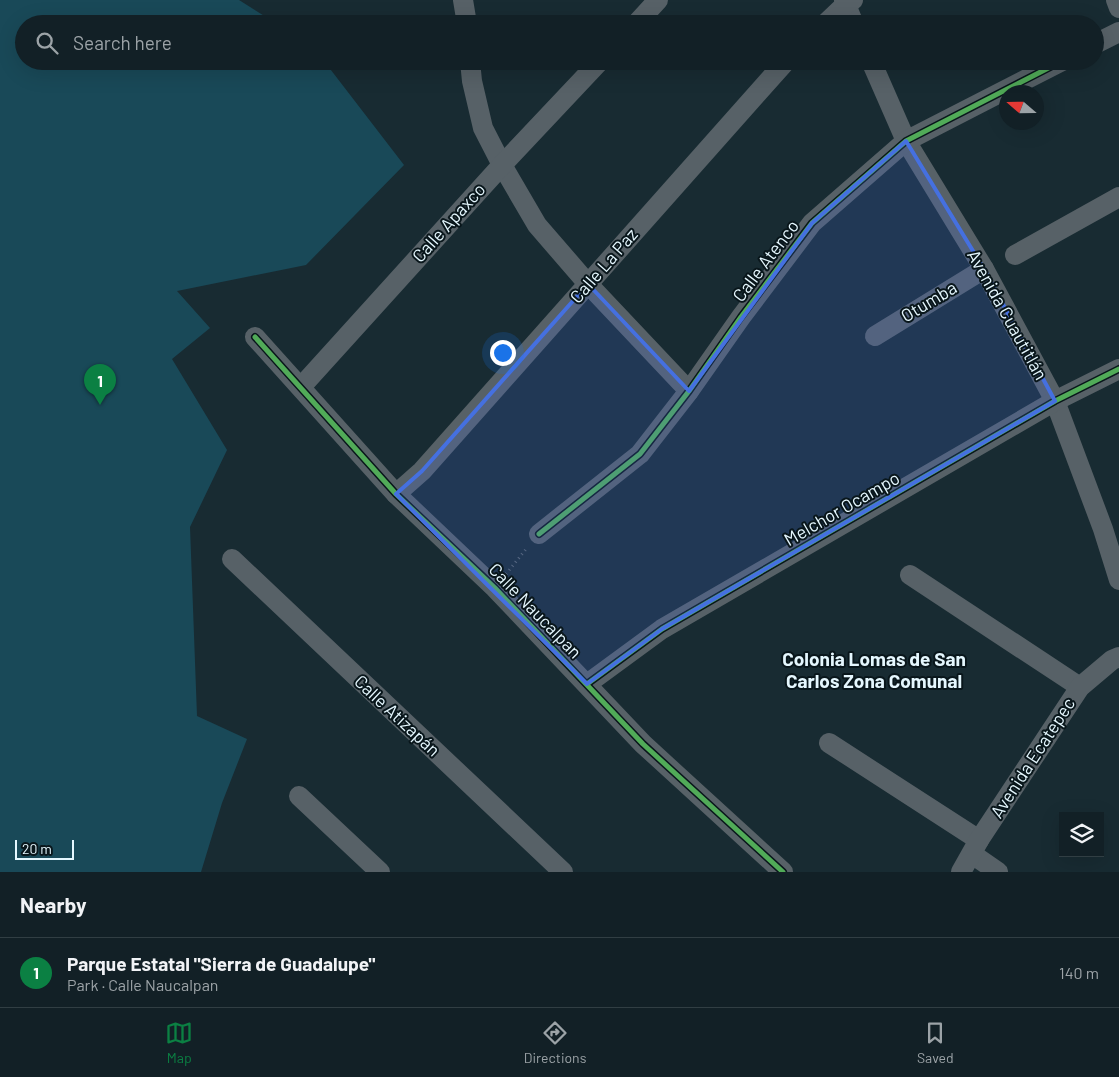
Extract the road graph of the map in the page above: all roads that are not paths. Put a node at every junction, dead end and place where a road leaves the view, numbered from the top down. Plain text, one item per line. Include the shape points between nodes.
1 (463, 0) edge
2 (658, 0) edge
3 (1116, 0) edge
4 (847, 1) edge
5 (1119, 8) edge
6 (466, 15) edge
7 (644, 15) edge
8 (834, 15) edge
9 (851, 15) edge
10 (1119, 32) edge
11 (1104, 40) edge
12 (471, 70) edge
13 (592, 70) edge
14 (778, 70) edge
15 (875, 70) edge
16 (1044, 70) edge
17 (906, 141) junction
18 (502, 165) junction
19 (1119, 197) edge
20 (1015, 255) dead end
21 (984, 269) junction
22 (588, 284) junction
23 (874, 336) dead end
24 (255, 337) dead end
25 (1119, 369) edge
26 (301, 387) junction
27 (689, 391) junction
28 (1055, 401) junction
29 (396, 494) junction
30 (1111, 526) edge
31 (539, 534) road end
32 (232, 559) dead end
33 (910, 575) dead end
34 (1119, 580) edge
35 (1119, 657) edge
36 (587, 684) junction
37 (1080, 687) junction
38 (829, 743) dead end
39 (299, 796) dead end
40 (976, 847) junction
41 (380, 872) edge
42 (562, 872) edge
43 (783, 872) edge
44 (961, 872) edge
45 (998, 872) edge

1 - 6 street
2 - 7 street
3 - 5 street
4 - 8 street
4 - 9 street
10 - 11 street
12 - 18 street via 483,128
13 - 18 street, Calle Apaxco
14 - 22 street, Calle La Paz
15 - 17 street, Avenida Cuautitlán
16 - 17 street, Calle Atenco
17 - 21 street, Avenida Cuautitlán
17 - 27 street, Calle Atenco via 812,223 740,317
18 - 22 street via 537,225
18 - 26 street, Calle Apaxco
19 - 20 street
21 - 23 street, Otumba
21 - 28 street, Avenida Cuautitlán
22 - 27 street
22 - 29 street, Calle La Paz via 422,471
24 - 26 street, Calle Naucalpan
25 - 28 street, Melchor Ocampo
26 - 29 street, Calle Naucalpan
27 - 31 street, Calle Atenco via 640,454
28 - 30 street, Avenida Cuautitlán
28 - 36 street, Melchor Ocampo via 662,629
29 - 36 street, Calle Naucalpan via 495,588
30 - 34 street, Avenida Cuautitlán
32 - 42 street, Calle Atizapán
33 - 37 street
35 - 37 street, Avenida Ecatepec
36 - 43 street, Calle Naucalpan via 643,744
37 - 40 street, Avenida Ecatepec
38 - 40 street
39 - 41 street
40 - 44 street, Avenida Ecatepec
40 - 45 street

